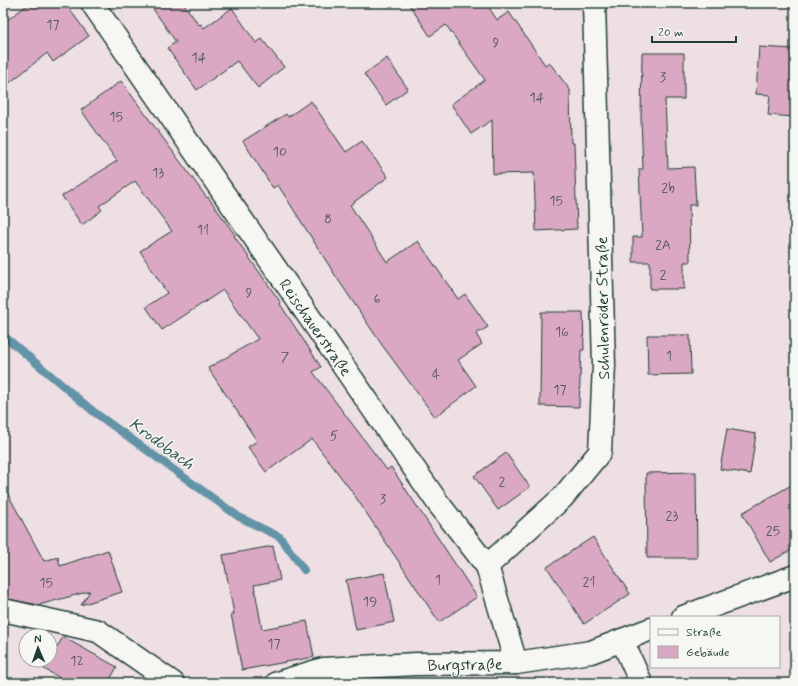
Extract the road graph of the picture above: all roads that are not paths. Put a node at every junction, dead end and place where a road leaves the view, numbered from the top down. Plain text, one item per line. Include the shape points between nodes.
1 (92, 3) edge
2 (594, 3) edge
3 (487, 566) junction
4 (795, 576) edge
5 (3, 610) edge
6 (686, 616) edge
7 (650, 629) edge
8 (622, 640) junction
9 (516, 663) junction
10 (381, 675) edge
11 (173, 683) edge
12 (276, 683) edge
13 (641, 683) edge

1 - 3 street, Reischauerstraße via 438,503
2 - 3 street, Schulenröder Straße via 604,365 600,452 563,498
3 - 9 street, Reischauerstraße
4 - 6 street
5 - 11 street via 98,631
7 - 8 street, Burgstraße
8 - 9 street, Burgstraße via 592,652
8 - 13 street
9 - 10 street, Burgstraße
10 - 12 street, Burgstraße via 323,669

